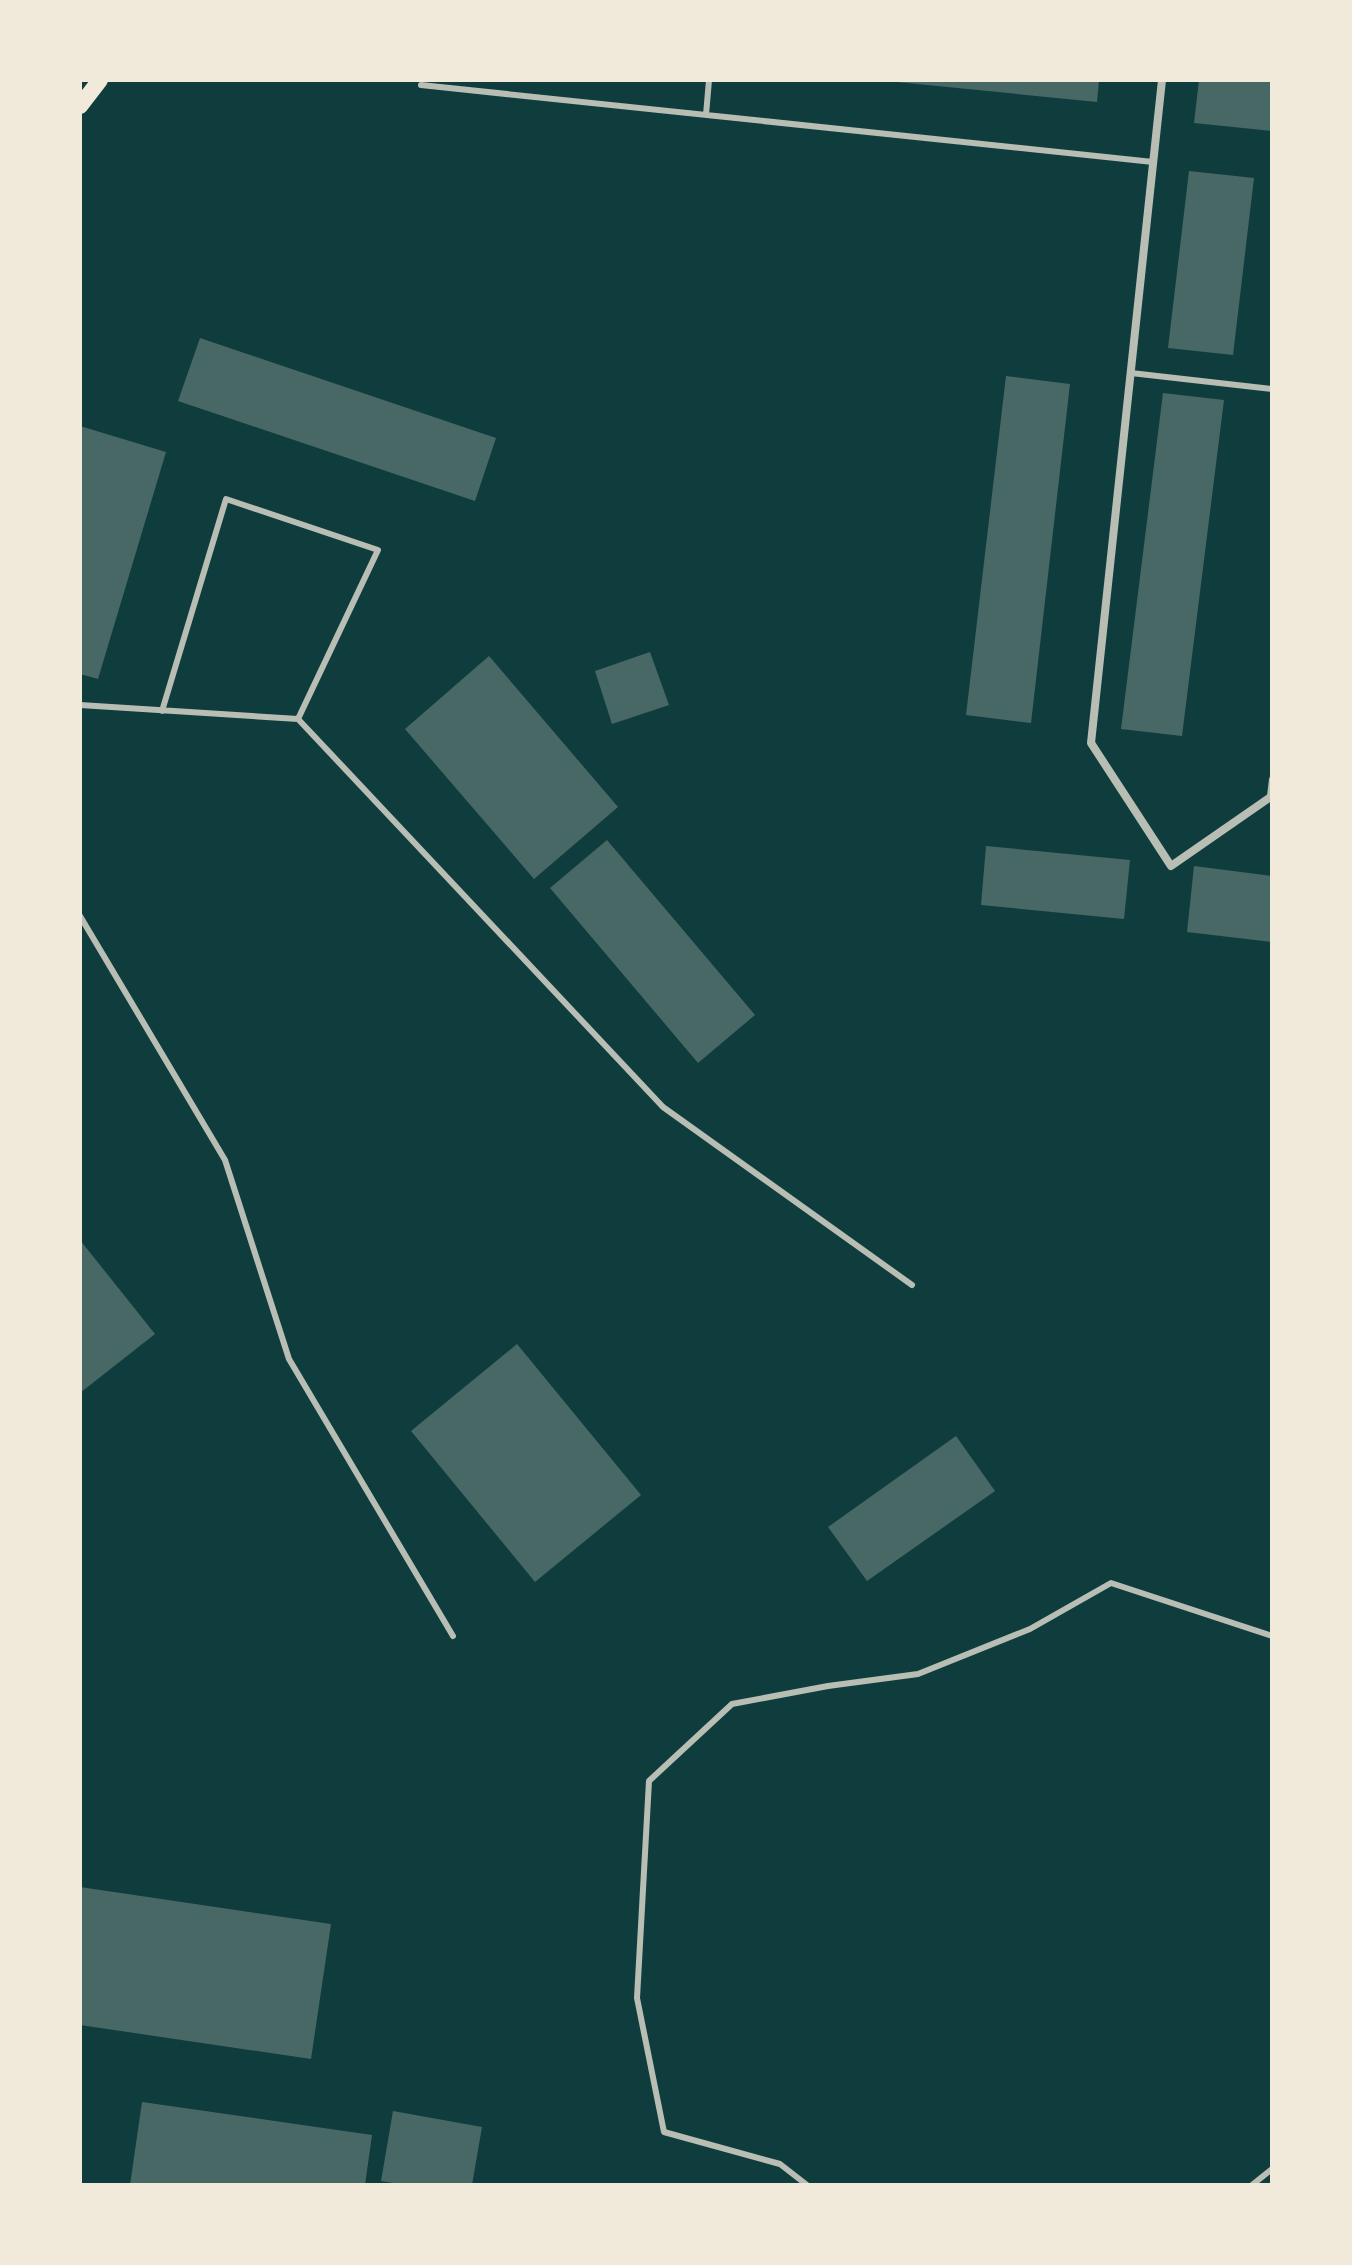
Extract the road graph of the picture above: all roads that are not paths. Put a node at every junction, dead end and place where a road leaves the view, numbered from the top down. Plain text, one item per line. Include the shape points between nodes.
1 (100, 80) edge
2 (709, 80) edge
3 (1162, 80) edge
4 (421, 85) dead end
5 (80, 106) edge
6 (706, 115) junction
7 (1153, 162) junction
8 (1131, 373) junction
9 (1272, 389) edge
10 (80, 705) edge
11 (162, 711) junction
12 (298, 719) junction
13 (1272, 779) edge
14 (1271, 796) edge
15 (80, 916) edge
16 (912, 1285) dead end
17 (453, 1636) dead end
18 (1272, 1636) edge
19 (1272, 2169) edge
20 (807, 2185) edge
21 (1252, 2185) edge

1 - 5 main road
2 - 6 lane
3 - 7 street
4 - 6 lane
6 - 7 lane
7 - 8 street
8 - 9 lane
8 - 14 street via 1091,743 1171,866
10 - 11 lane
11 - 12 lane
11 - 12 lane via 226,499 378,550
12 - 16 lane via 663,1107
13 - 14 lane
15 - 17 lane via 225,1160 289,1359
18 - 20 lane via 1111,1583 1030,1629 918,1674 732,1704 649,1781 637,1998 664,2132 780,2164
19 - 21 lane

